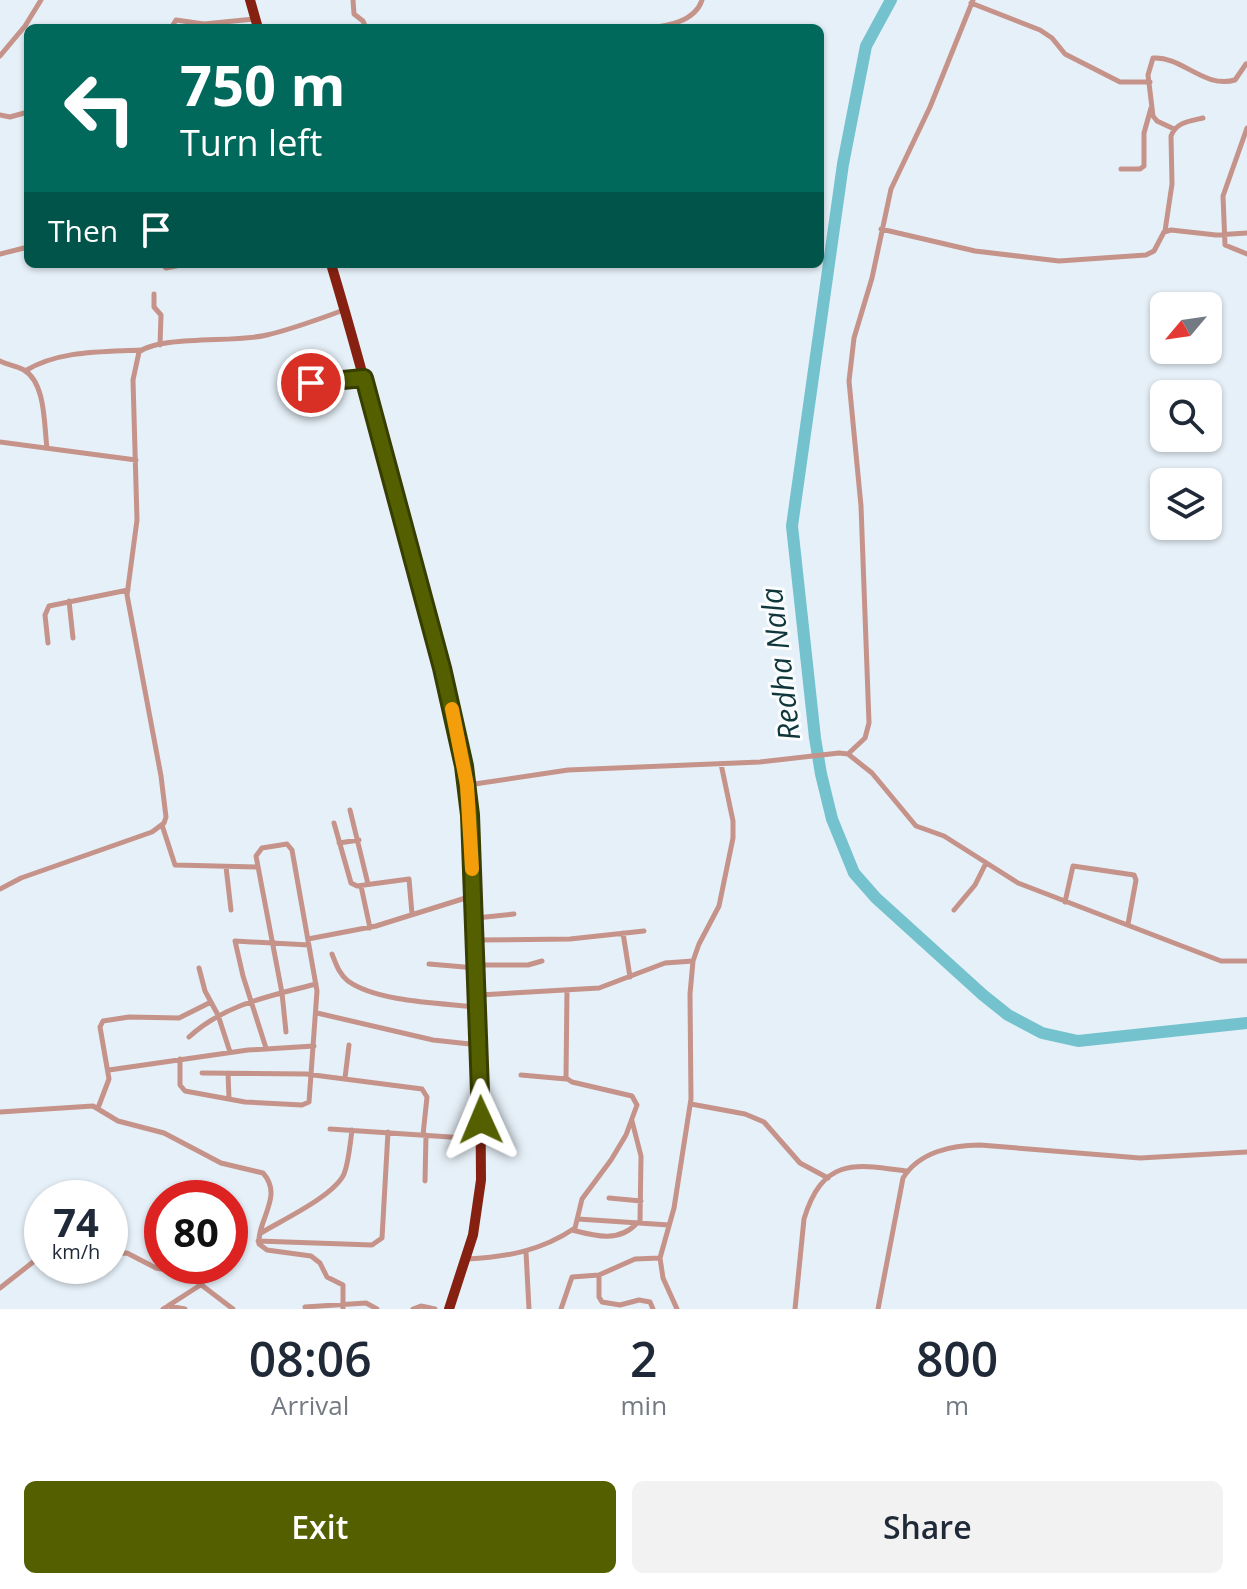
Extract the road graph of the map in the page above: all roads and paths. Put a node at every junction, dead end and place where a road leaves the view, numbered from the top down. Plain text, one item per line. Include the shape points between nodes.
1 (41, 0) edge
2 (250, 0) edge
3 (353, 0) edge
4 (702, 0) edge
5 (972, 2) edge
6 (256, 23) edge
7 (26, 24) edge
8 (174, 24) edge
9 (204, 24) edge
10 (204, 24) edge
11 (364, 24) edge
12 (665, 24) edge
13 (24, 27) edge
14 (0, 56) edge
15 (1246, 64) edge
16 (1150, 82) junction
17 (1151, 107) junction
18 (24, 113) edge
19 (0, 115) edge
20 (1203, 118) dead end
21 (1247, 128) edge
22 (1174, 129) junction
23 (1121, 169) dead end
24 (881, 229) junction
25 (1165, 232) junction
26 (1247, 233) edge
27 (1223, 235) junction
28 (24, 248) edge
29 (0, 254) edge
30 (1247, 254) edge
31 (332, 268) edge
32 (154, 294) dead end
33 (345, 310) junction
34 (160, 345) junction
35 (142, 349) junction
36 (0, 361) edge
37 (25, 371) junction
38 (364, 378) junction
39 (294, 384) dead end
40 (0, 442) edge
41 (47, 448) junction
42 (136, 460) junction
43 (128, 590) junction
44 (69, 601) junction
45 (73, 638) dead end
46 (48, 643) dead end
47 (848, 754) junction
48 (721, 764) junction
49 (467, 785) junction
50 (350, 810) dead end
51 (334, 823) dead end
52 (162, 825) junction
53 (359, 840) junction
54 (339, 843) junction
55 (986, 863) junction
56 (226, 867) junction
57 (258, 867) junction
58 (365, 885) junction
59 (0, 889) edge
60 (473, 896) junction
61 (1065, 903) junction
62 (231, 910) dead end
63 (954, 910) dead end
64 (412, 914) junction
65 (514, 914) dead end
66 (474, 918) junction
67 (1128, 924) junction
68 (370, 928) junction
69 (644, 931) dead end
70 (623, 933) junction
71 (475, 940) junction
72 (272, 942) junction
73 (308, 942) junction
74 (332, 954) dead end
75 (542, 961) dead end
76 (693, 961) junction
77 (1247, 961) edge
78 (429, 964) dead end
79 (476, 967) junction
80 (199, 968) dead end
81 (630, 977) junction
82 (316, 984) junction
83 (567, 990) junction
84 (282, 993) junction
85 (251, 1001) junction
86 (478, 1001) junction
87 (211, 1002) junction
88 (317, 1013) junction
89 (218, 1015) junction
90 (286, 1032) dead end
91 (189, 1037) dead end
92 (349, 1045) dead end
93 (480, 1045) junction
94 (314, 1046) junction
95 (266, 1048) junction
96 (230, 1052) junction
97 (180, 1059) junction
98 (109, 1070) junction
99 (202, 1073) dead end
100 (228, 1073) junction
101 (310, 1074) junction
102 (521, 1075) dead end
103 (345, 1078) junction
104 (567, 1079) junction
105 (229, 1099) junction
106 (690, 1104) junction
107 (98, 1108) junction
108 (0, 1112) edge
109 (632, 1121) junction
110 (330, 1129) dead end
111 (352, 1130) junction
112 (388, 1132) junction
113 (424, 1135) junction
114 (481, 1139) junction
115 (1247, 1152) edge
116 (908, 1171) junction
117 (828, 1178) junction
118 (425, 1181) dead end
119 (609, 1198) dead end
120 (641, 1201) junction
121 (578, 1219) junction
122 (639, 1222) junction
123 (669, 1225) junction
124 (572, 1230) junction
125 (260, 1234) junction
126 (258, 1241) junction
127 (526, 1252) junction
128 (660, 1258) junction
129 (466, 1259) junction
130 (24, 1269) edge
131 (599, 1275) junction
132 (202, 1284) joint
133 (0, 1288) edge
134 (343, 1306) edge
135 (607, 1306) edge
136 (305, 1307) edge
137 (165, 1308) edge
138 (185, 1309) edge
139 (233, 1309) edge
140 (377, 1309) edge
141 (413, 1309) edge
142 (435, 1309) edge
143 (449, 1309) edge
144 (529, 1309) edge
145 (561, 1309) edge
146 (653, 1309) edge
147 (677, 1309) edge
148 (795, 1309) edge
149 (878, 1309) edge

1 - 7 street
2 - 6 highway
3 - 11 street via 354,14
4 - 12 street via 683,20
5 - 16 street via 1040,30 1065,54 1120,82
5 - 24 street via 891,189
6 - 9 street
8 - 10 street
13 - 14 street
15 - 16 street via 1228,82 1153,58
16 - 17 street
17 - 22 street via 1155,119
17 - 23 street via 1144,166
18 - 19 street
20 - 22 street
21 - 27 street via 1223,196
22 - 25 street
24 - 25 street via 975,251 1072,261 1146,255
24 - 47 street via 850,361 869,723 865,738
25 - 27 street
26 - 27 street
27 - 30 street via 1227,248
28 - 29 street
31 - 33 highway
32 - 34 street via 154,308 161,315
33 - 34 street via 267,336
33 - 38 highway
34 - 35 street
35 - 37 street via 58,357
35 - 42 street via 133,380
36 - 37 street
37 - 41 street via 40,395
38 - 39 street
38 - 49 highway via 453,711
40 - 41 street
41 - 42 street
42 - 43 street via 137,520
43 - 44 street
43 - 52 street via 166,808
44 - 45 street
44 - 46 street via 47,608
47 - 48 street
47 - 55 street via 872,773 916,826 944,836
48 - 49 street via 581,769
48 - 76 street via 733,838 719,906
49 - 60 highway
50 - 53 street
51 - 54 street
52 - 56 street via 175,865
52 - 59 street
53 - 54 street
53 - 58 street
54 - 58 street via 348,879
55 - 61 street
55 - 63 street
56 - 57 street
56 - 62 street
57 - 72 street
57 - 73 street via 258,850 290,846
58 - 64 street via 409,879
58 - 68 street
60 - 64 street
60 - 66 highway
61 - 67 street
61 - 67 street via 1073,866 1134,875
64 - 68 street
65 - 66 street
66 - 71 highway
67 - 77 street via 1221,961
68 - 73 street
69 - 70 street
70 - 71 street
70 - 81 street
71 - 79 highway
72 - 73 street
72 - 84 street
72 - 85 street via 235,941
73 - 82 street
74 - 86 street via 346,980 383,995
75 - 79 street
76 - 81 street via 672,961
76 - 106 street
78 - 79 street
79 - 86 highway
80 - 87 street
81 - 83 street via 599,988
82 - 84 street
82 - 88 street
83 - 86 street
83 - 104 street
84 - 85 street
84 - 90 street
85 - 89 street
85 - 95 street
86 - 93 highway
87 - 89 street
87 - 98 street via 179,1018 103,1021
88 - 93 street via 433,1040
88 - 94 street
89 - 91 street
89 - 96 street
92 - 103 street
93 - 114 highway
94 - 95 street
94 - 101 street
95 - 96 street
96 - 97 street
97 - 98 street
97 - 105 street via 182,1090
98 - 107 street
99 - 100 street
100 - 101 street
100 - 105 street
101 - 103 street
101 - 105 street via 305,1104
102 - 104 street
103 - 113 street via 422,1089 427,1097
104 - 109 street via 632,1096 637,1105
106 - 117 street via 764,1122 800,1163
106 - 123 street
107 - 108 street
107 - 125 street via 118,1121 164,1133 221,1163 263,1173 271,1186
109 - 120 street via 641,1156
109 - 121 street via 582,1199
110 - 111 street
111 - 112 street
111 - 125 street via 341,1179
112 - 113 street
112 - 126 street via 379,1242
113 - 114 street
113 - 118 street
114 - 129 highway via 480,1192
115 - 116 street via 1140,1158 962,1145 930,1155
116 - 117 street via 862,1164 845,1166
116 - 149 street via 899,1188
117 - 148 street via 804,1219
119 - 120 street
120 - 122 street
121 - 122 street
121 - 124 street
122 - 123 street
122 - 124 street via 616,1236
123 - 128 street
124 - 127 street
125 - 126 street
126 - 134 street via 267,1250 315,1259 327,1277 341,1283
127 - 129 street
127 - 144 street
128 - 131 street via 628,1261
128 - 147 street
129 - 143 highway
130 - 133 street
131 - 135 street via 599,1297
131 - 145 street via 570,1278
132 - 137 street
132 - 139 street
134 - 136 street
134 - 140 street via 366,1303
135 - 146 street via 639,1300 650,1302
137 - 138 street
141 - 142 street

